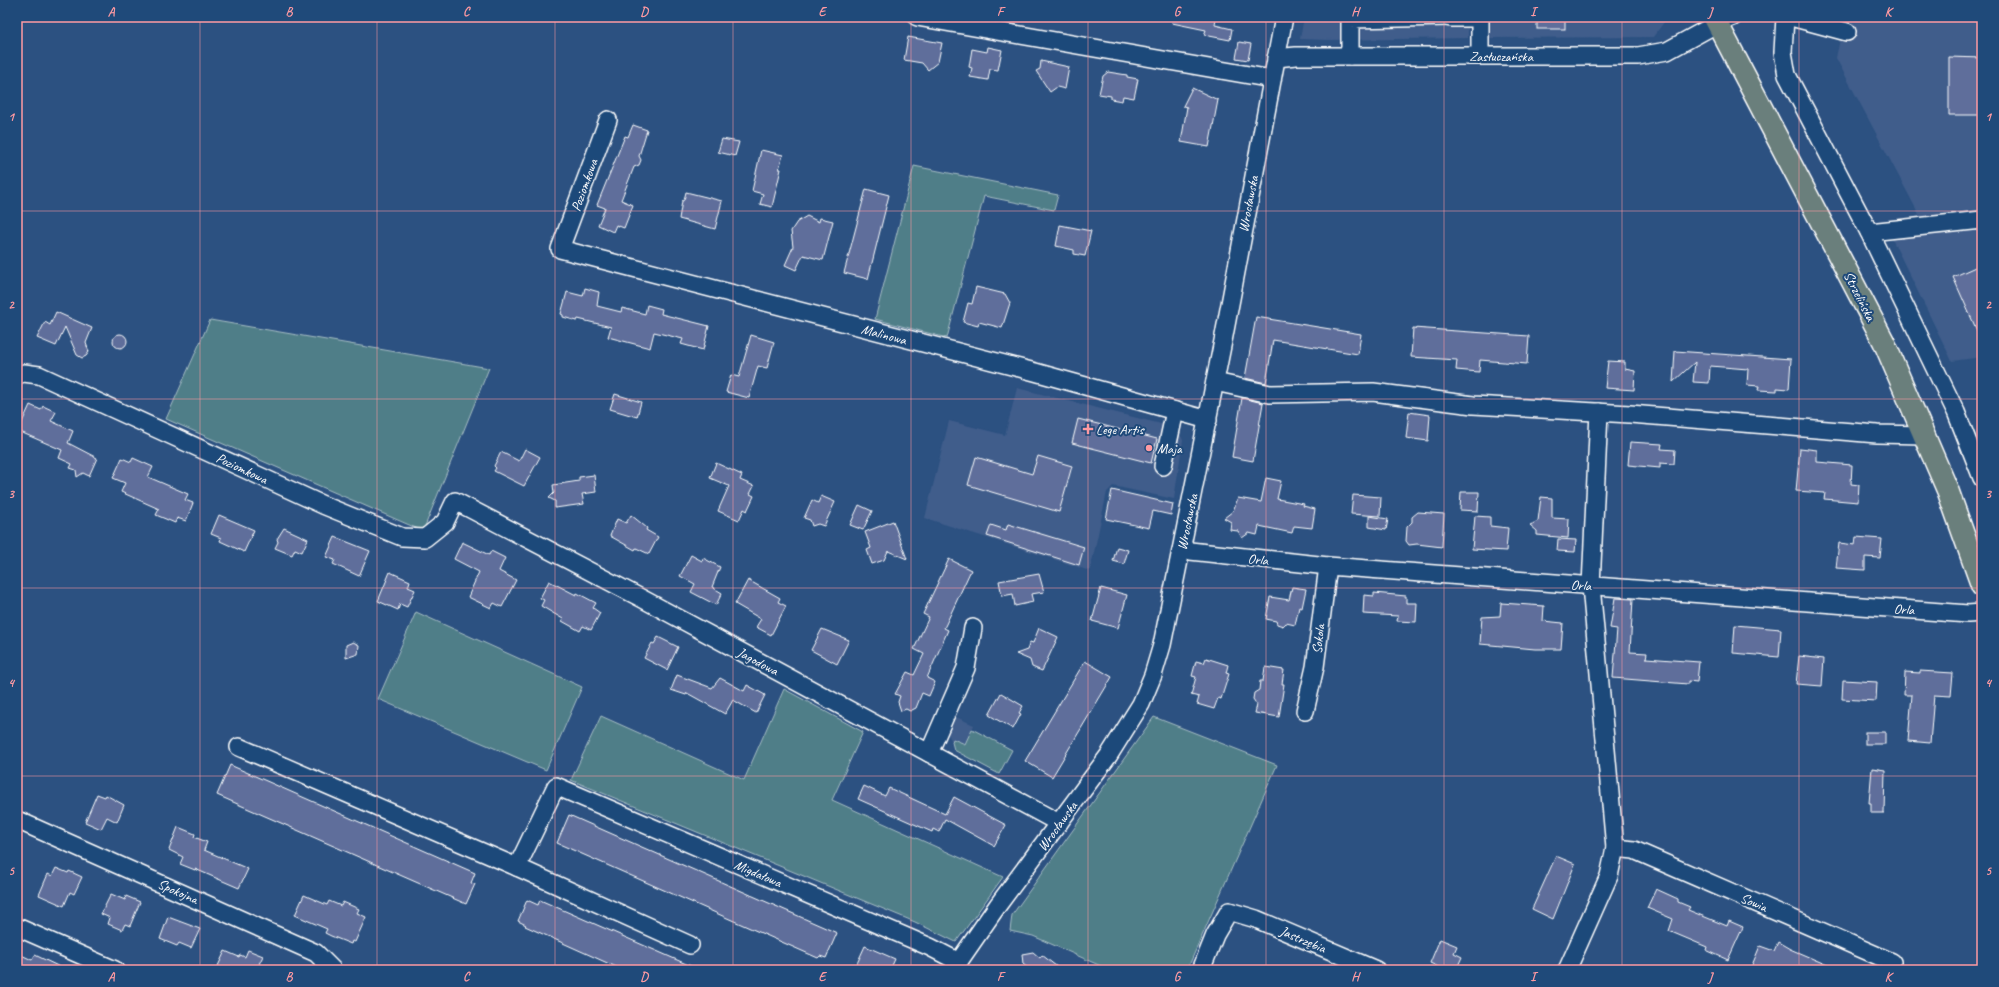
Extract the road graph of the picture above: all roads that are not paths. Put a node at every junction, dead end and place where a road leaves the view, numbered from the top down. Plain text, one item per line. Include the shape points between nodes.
1 (917, 17) edge
2 (1284, 17) edge
3 (1785, 17) edge
4 (1791, 17) edge
5 (1450, 18) edge
6 (1480, 18) edge
7 (1722, 19) edge
8 (1847, 32) dead end
9 (1350, 56) junction
10 (1480, 56) junction
11 (1276, 58) junction
12 (1272, 79) junction
13 (608, 120) dead end
14 (1982, 220) edge
15 (1869, 232) junction
16 (560, 249) joint
17 (17, 375) edge
18 (1214, 382) junction
19 (1175, 411) junction
20 (1599, 412) junction
21 (1208, 420) junction
22 (1923, 435) junction
23 (1163, 466) dead end
24 (1982, 478) edge
25 (455, 501) joint
26 (1181, 550) junction
27 (1328, 566) junction
28 (1591, 586) junction
29 (1982, 586) edge
30 (1982, 613) edge
31 (973, 628) dead end
32 (1305, 711) dead end
33 (239, 747) dead end
34 (929, 753) junction
35 (17, 820) edge
36 (1059, 823) junction
37 (1615, 848) junction
38 (517, 867) junction
39 (17, 927) edge
40 (690, 945) dead end
41 (1892, 962) dead end
42 (956, 966) edge
43 (115, 970) edge
44 (333, 970) edge
45 (1201, 970) edge
46 (1376, 970) edge
47 (1566, 970) edge

1 - 12 street
2 - 11 street, Wrocławska
3 - 15 street via 1783,52 1787,75
4 - 8 street
5 - 6 street
5 - 9 street via 1350,19
6 - 10 street
7 - 10 street, Zasłuczańska via 1667,51 1638,56
7 - 22 main road, Strzelińska via 1884,342
9 - 10 street, Zasłuczańska
9 - 11 street, Zasłuczańska
11 - 12 street, Wrocławska
12 - 18 street, Wrocławska
13 - 16 street, Poziomkowa
14 - 15 street
15 - 24 street via 1956,412
16 - 19 street, Malinowa via 1035,372
17 - 25 street, Poziomkowa via 39,375 323,505 402,537 425,538 445,522
18 - 20 street via 1270,394 1373,392 1474,405
18 - 21 street, Wrocławska
19 - 21 street, Malinowa
19 - 23 street
20 - 22 street via 1876,434
20 - 28 street
21 - 26 street, Wrocławska
22 - 29 main road, Strzelińska via 1948,491
25 - 34 street, Jagodowa
26 - 27 street, Orla
26 - 36 street, Wrocławska via 1162,644 1141,704 1109,755
27 - 28 street, Orla
27 - 32 street, Sokola via 1315,667
28 - 30 street, Orla
28 - 37 street
31 - 34 street via 966,668
33 - 38 street
34 - 36 street, Jagodowa
35 - 44 street, Spokojna via 316,953
36 - 42 street, Wrocławska
37 - 41 street, Sowia via 1634,850
37 - 47 street via 1609,876
38 - 40 street
38 - 42 street, Migdałowa via 556,786 930,947
39 - 43 street
45 - 46 street, Jastrzębia via 1229,910

